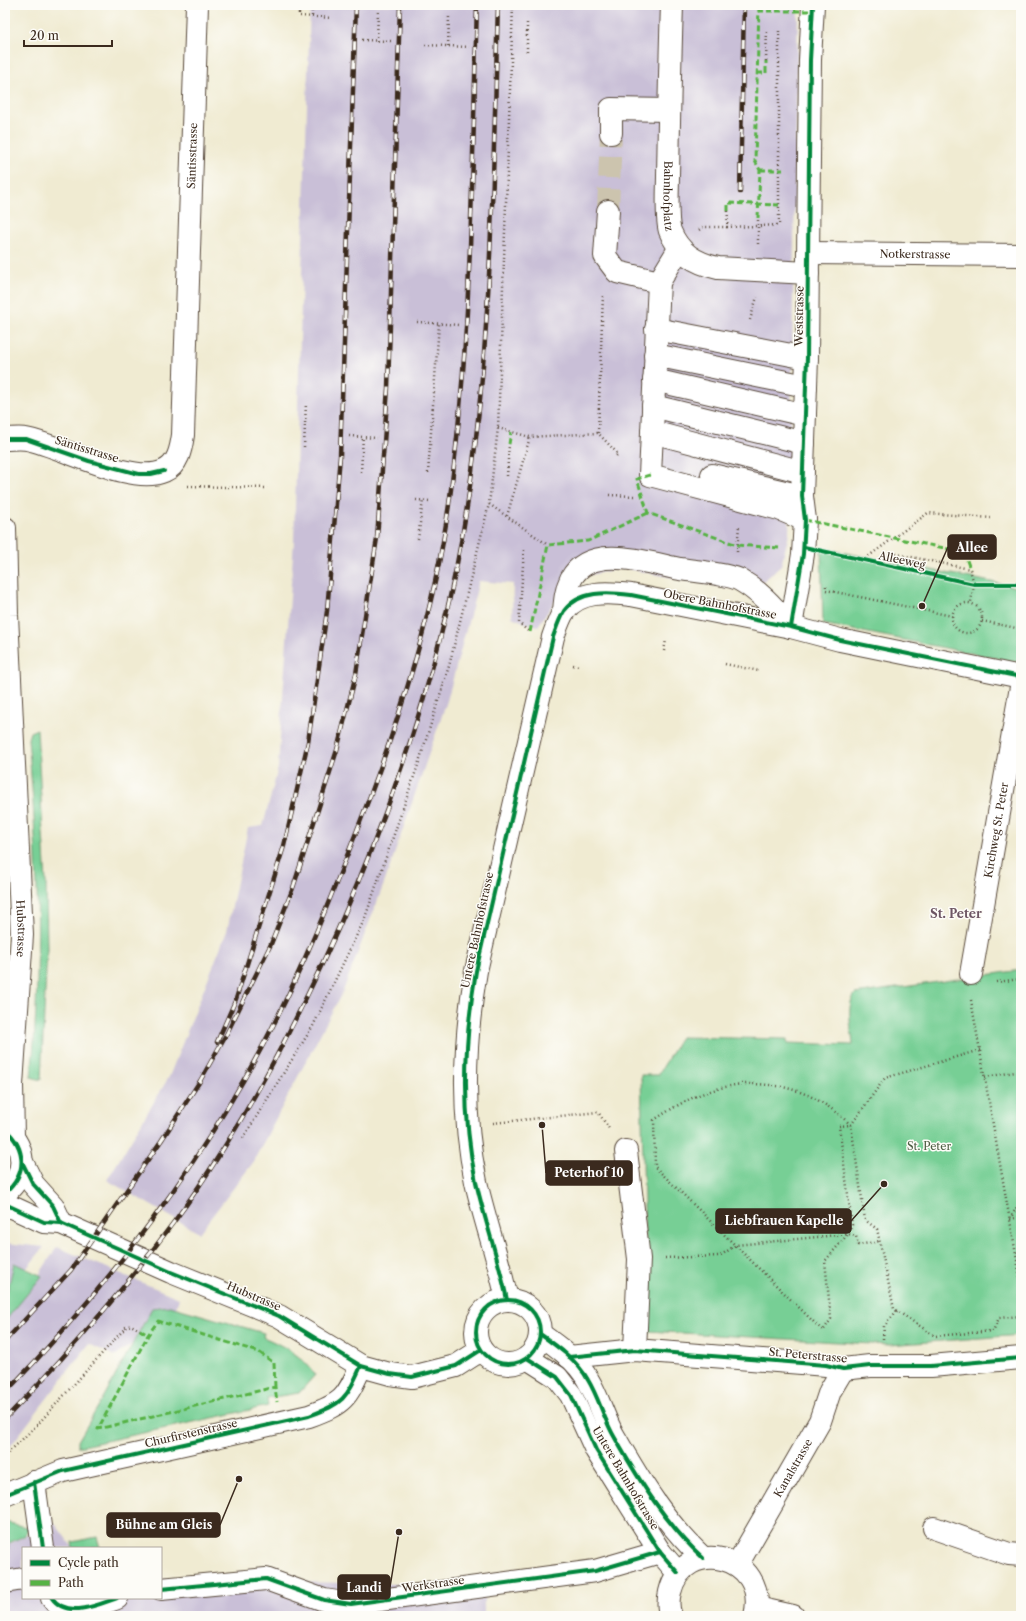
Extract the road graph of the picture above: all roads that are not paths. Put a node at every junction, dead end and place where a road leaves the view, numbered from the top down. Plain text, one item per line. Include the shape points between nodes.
1 (197, 5) edge
2 (672, 5) edge
3 (813, 5) edge
4 (669, 110) junction
5 (611, 133) tunnel mouth
6 (608, 212) tunnel mouth
7 (679, 249) junction
8 (1021, 255) edge
9 (808, 263) junction
10 (658, 282) junction
11 (656, 329) junction
12 (655, 355) junction
13 (807, 358) junction
14 (654, 380) junction
15 (806, 386) junction
16 (653, 406) junction
17 (805, 415) junction
18 (652, 432) junction
19 (5, 439) edge
20 (804, 444) junction
21 (651, 468) junction
22 (803, 472) junction
23 (802, 496) junction
24 (805, 520) junction
25 (5, 528) edge
26 (564, 611) junction
27 (6, 615) edge
28 (791, 627) junction
29 (1021, 677) edge
30 (1021, 687) edge
31 (971, 974) road end
32 (18, 992) junction
33 (5, 1033) edge
34 (9, 1133) edge
35 (626, 1151) road end
36 (22, 1162) junction
37 (5, 1193) edge
38 (5, 1204) edge
39 (61, 1223) junction
40 (507, 1300) junction
41 (540, 1334) junction
42 (481, 1350) junction
43 (635, 1350) junction
44 (569, 1357) junction
45 (527, 1358) junction
46 (1021, 1358) edge
47 (361, 1366) junction
48 (843, 1369) junction
49 (34, 1482) junction
50 (5, 1495) edge
51 (934, 1528) dead end
52 (43, 1547) edge
53 (660, 1552) junction
54 (1021, 1555) edge
55 (703, 1558) junction
56 (737, 1565) junction
57 (678, 1574) junction
58 (22, 1579) edge
59 (5, 1582) edge
60 (162, 1589) edge
61 (53, 1599) edge
62 (114, 1599) edge
63 (756, 1612) edge
64 (73, 1613) edge
65 (671, 1616) edge
66 (793, 1616) edge

1 - 19 street, Säntisstrasse via 184,428 180,452 175,462 164,471 139,474 89,461 26,439
2 - 4 street, Bahnhofplatz
3 - 9 street, Weststrasse
4 - 5 street via 611,109
4 - 7 street, Bahnhofplatz via 669,229
6 - 10 street via 605,256 617,272
7 - 9 street, Bahnhofplatz via 705,266 718,268
7 - 10 street
8 - 9 street, Notkerstrasse
9 - 13 street, Weststrasse
10 - 11 street
11 - 12 street
11 - 13 street
12 - 14 street
12 - 15 street
13 - 15 street, Weststrasse
14 - 16 street
14 - 17 street
15 - 17 street, Weststrasse
16 - 18 street
16 - 20 street
17 - 20 street, Weststrasse
18 - 21 street
18 - 22 street
20 - 22 street, Weststrasse
21 - 23 street
21 - 24 street via 771,506
22 - 23 street, Weststrasse
23 - 24 street, Weststrasse
24 - 28 street, Weststrasse via 803,554
25 - 27 street, Hubstrasse
26 - 28 street, Obere Bahnhofstrasse via 574,602 587,596 612,593
26 - 28 street via 571,578 583,565 603,557 626,558 738,579 763,596
26 - 40 street, Untere Bahnhofstrasse via 553,638 476,971 468,1017 465,1106 476,1182
27 - 32 street, Hubstrasse via 22,936
28 - 29 street, Obere Bahnhofstrasse via 840,640
30 - 31 street, Kirchweg St. Peter
32 - 33 street, Hubstrasse
32 - 34 street, Hubstrasse
34 - 36 street via 20,1149
35 - 43 street via 639,1259
36 - 37 street via 17,1180
36 - 39 street via 34,1184 53,1206
38 - 39 street, Hubstrasse via 44,1222
39 - 47 street, Hubstrasse via 171,1272 280,1316
40 - 41 street via 523,1304 532,1312
40 - 42 street via 492,1305 481,1316 476,1329
41 - 44 street, Untere Bahnhofstrasse
41 - 45 street via 536,1348
42 - 45 street via 489,1358 501,1363 515,1364
42 - 47 street, Hubstrasse via 456,1366 412,1377
43 - 44 street, St. Peterstrasse
43 - 48 street, St. Peterstrasse via 826,1365
44 - 55 street, Untere Bahnhofstrasse via 588,1379 614,1437 671,1526
45 - 53 street, Untere Bahnhofstrasse via 557,1377 570,1395 596,1450
46 - 48 street, St. Peterstrasse via 931,1366 870,1366
47 - 49 street, Churfirstenstrasse via 349,1392 334,1407 309,1416 63,1471
48 - 56 street, Kanalstrasse via 830,1391 820,1421
49 - 50 street, Churfirstenstrasse
49 - 52 street
51 - 54 street via 1009,1554
53 - 57 street, Untere Bahnhofstrasse
53 - 60 street, Werkstrasse via 595,1571 351,1604 324,1600 266,1579
55 - 56 street via 721,1558
55 - 57 street via 689,1564
56 - 63 street via 747,1573 753,1584 757,1596
57 - 65 street via 668,1599
58 - 59 street
61 - 64 street
62 - 64 street
63 - 66 street

